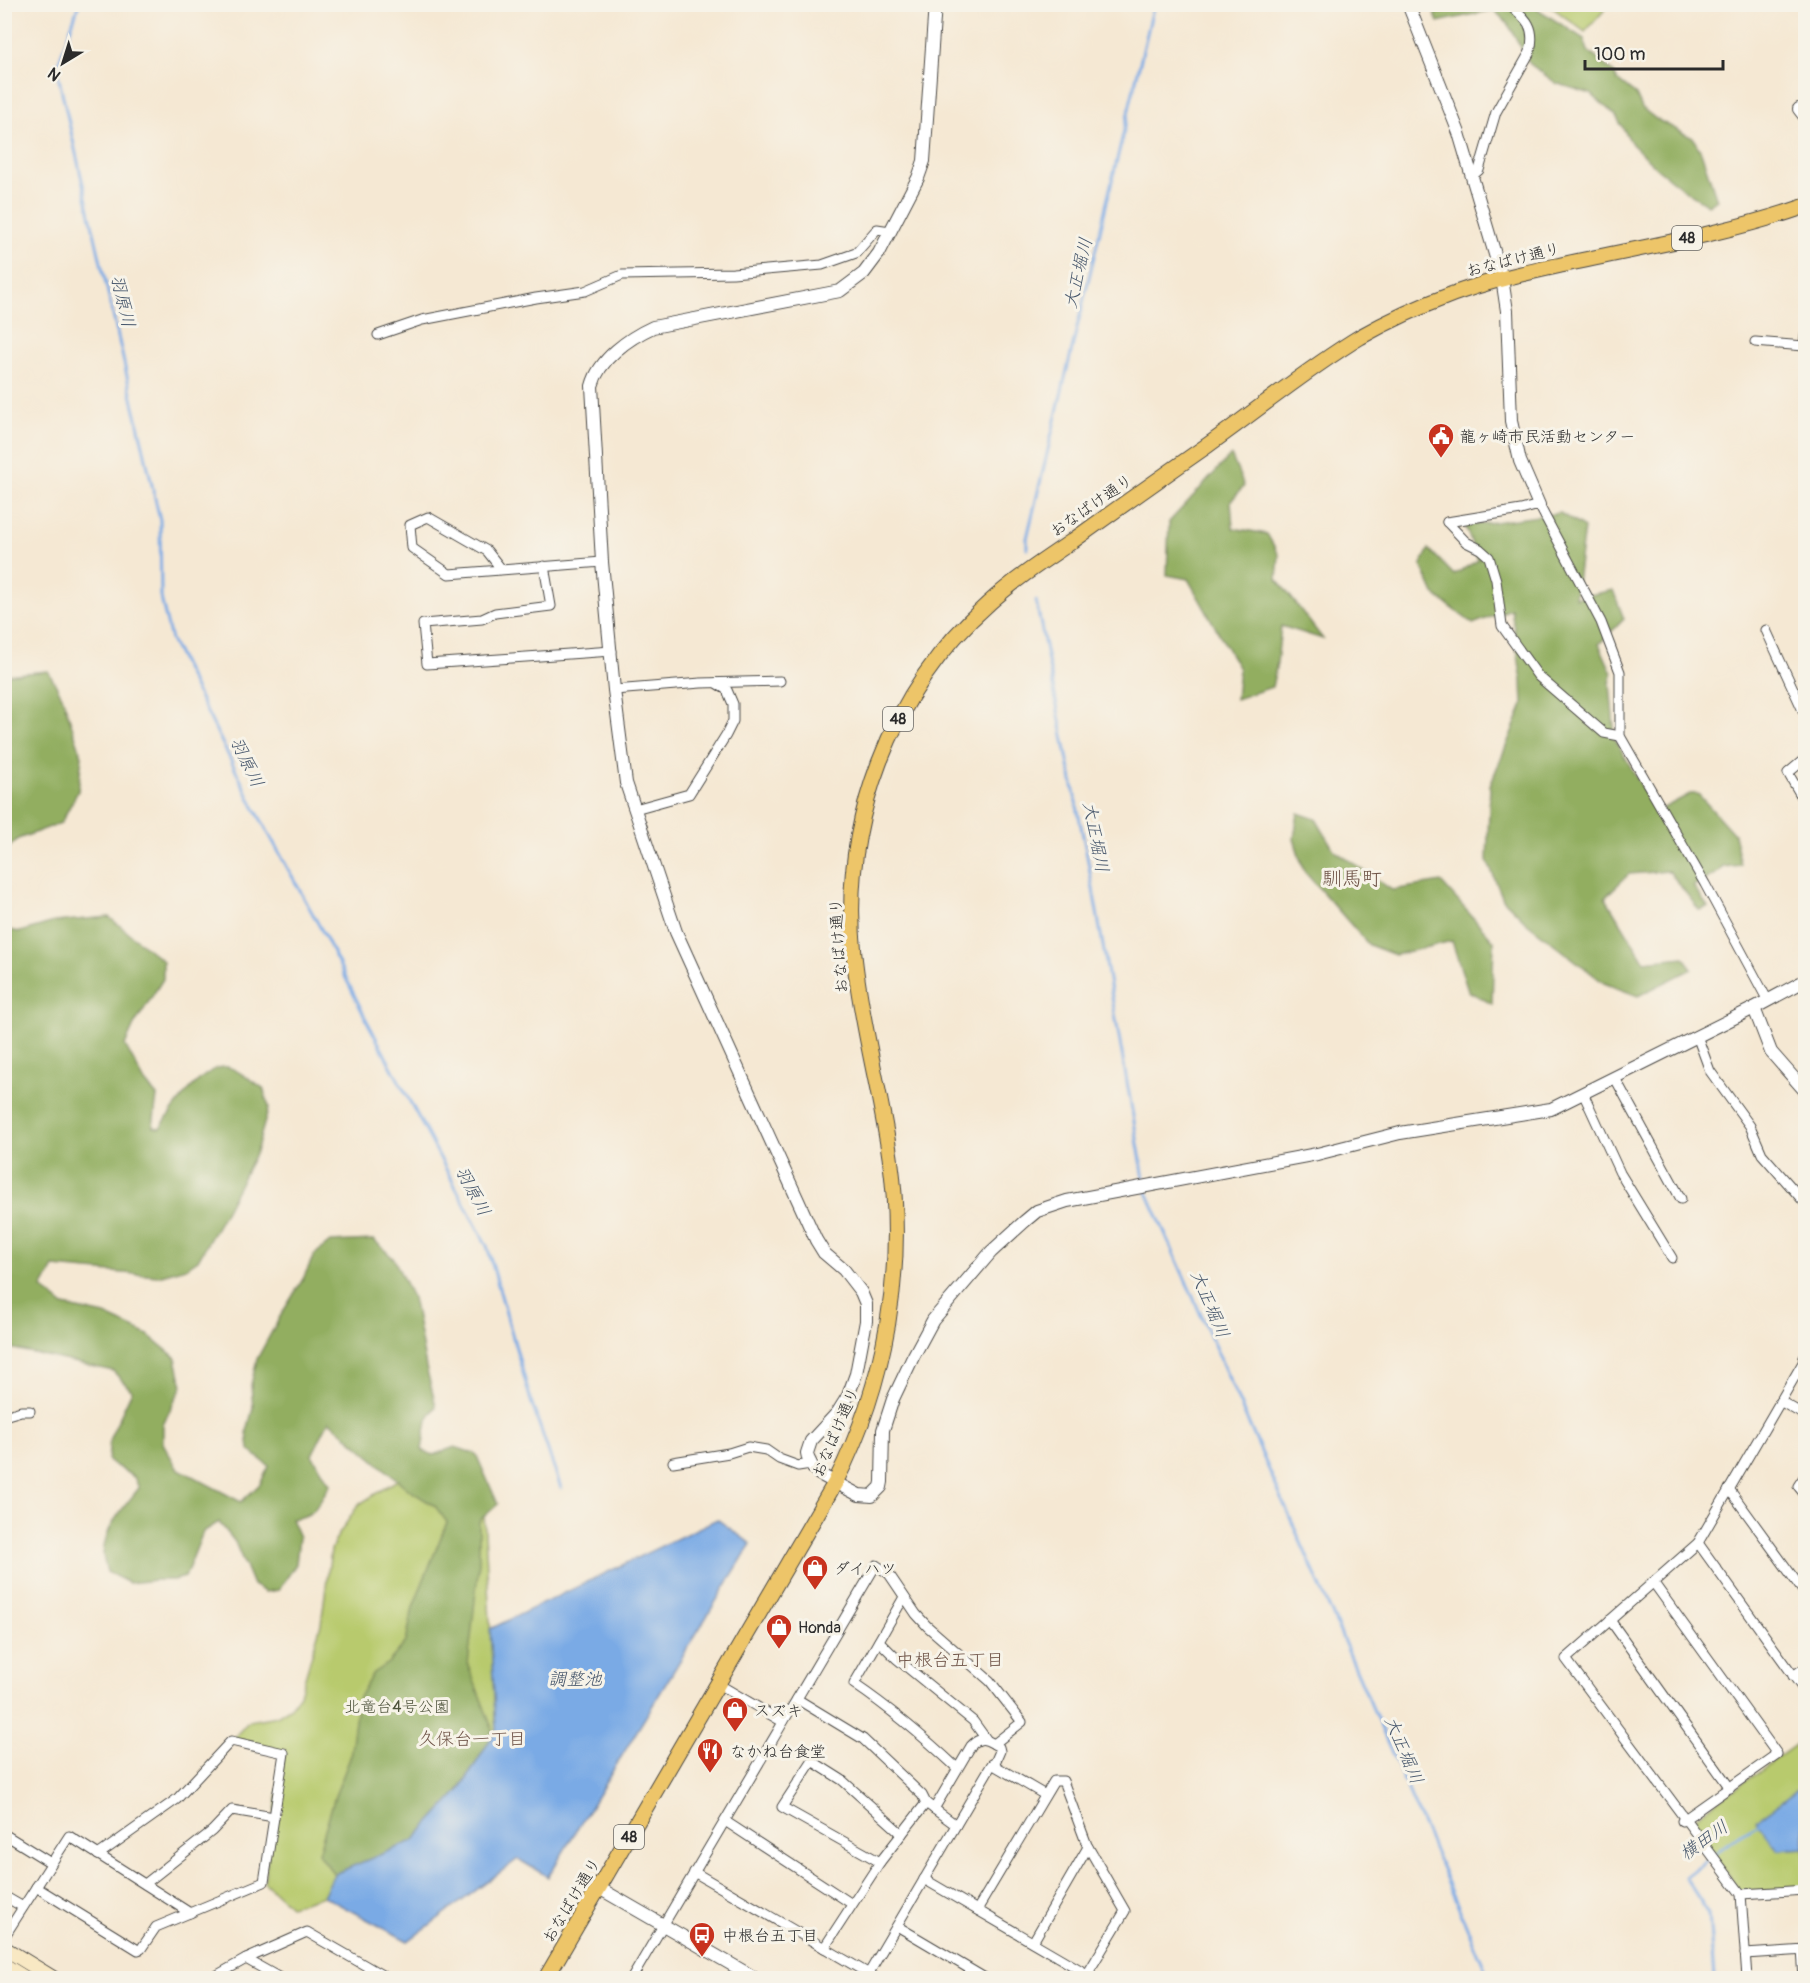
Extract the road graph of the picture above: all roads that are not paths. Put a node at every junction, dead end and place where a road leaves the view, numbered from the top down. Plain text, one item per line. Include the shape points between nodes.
1 (935, 4) edge
2 (1408, 4) edge
3 (1509, 4) edge
4 (1472, 176) junction
5 (1806, 206) edge
6 (890, 231) junction
7 (1502, 278) junction
8 (1806, 329) edge
9 (378, 335) dead end
10 (1755, 342) dead end
11 (1539, 505) junction
12 (602, 562) junction
13 (544, 566) junction
14 (502, 570) junction
15 (1766, 630) dead end
16 (612, 651) junction
17 (780, 681) dead end
18 (716, 683) junction
19 (614, 690) junction
20 (1806, 717) edge
21 (1620, 736) junction
22 (1806, 758) edge
23 (1806, 804) edge
24 (635, 809) junction
25 (1806, 980) edge
26 (1767, 999) junction
27 (1754, 1008) junction
28 (1697, 1036) junction
29 (1615, 1078) junction
30 (1804, 1089) edge
31 (1584, 1093) junction
32 (1681, 1198) dead end
33 (1806, 1204) edge
34 (1672, 1258) dead end
35 (1805, 1359) edge
36 (1780, 1401) junction
37 (30, 1411) dead end
38 (4, 1416) edge
39 (1806, 1416) edge
40 (673, 1462) dead end
41 (811, 1464) junction
42 (1806, 1474) edge
43 (835, 1483) junction
44 (1729, 1489) junction
45 (1806, 1496) edge
46 (1698, 1543) junction
47 (1653, 1582) junction
48 (1806, 1595) edge
49 (904, 1598) junction
50 (1610, 1620) junction
51 (879, 1641) junction
52 (1806, 1667) edge
53 (1793, 1676) junction
54 (718, 1684) junction
55 (1806, 1693) edge
56 (797, 1698) junction
57 (783, 1722) junction
58 (990, 1741) junction
59 (994, 1765) junction
60 (957, 1768) junction
61 (1730, 1788) junction
62 (1046, 1795) junction
63 (930, 1806) junction
64 (274, 1817) junction
65 (1684, 1820) junction
66 (725, 1821) junction
67 (956, 1825) junction
68 (4, 1834) edge
69 (902, 1834) junction
70 (1088, 1847) junction
71 (98, 1855) junction
72 (880, 1862) junction
73 (51, 1863) junction
74 (694, 1872) junction
75 (924, 1879) junction
76 (145, 1884) junction
77 (36, 1887) junction
78 (599, 1888) junction
79 (1806, 1890) edge
80 (1741, 1894) junction
81 (4, 1896) edge
82 (852, 1904) junction
83 (23, 1907) junction
84 (977, 1910) junction
85 (190, 1913) junction
86 (663, 1925) junction
87 (897, 1926) junction
88 (4, 1937) edge
89 (1033, 1942) junction
90 (4, 1948) edge
91 (824, 1948) junction
92 (1804, 1950) edge
93 (1745, 1954) junction
94 (246, 1959) junction
95 (4, 1965) edge
96 (1086, 1976) edge
97 (870, 1977) edge
98 (25, 1978) edge
99 (53, 1978) edge
100 (212, 1978) edge
101 (280, 1978) edge
102 (387, 1978) edge
103 (546, 1978) edge
104 (632, 1978) edge
105 (755, 1978) edge
106 (985, 1978) edge
107 (1747, 1978) edge
108 (1804, 1978) edge

1 - 6 street via 924,161
2 - 4 street
3 - 4 street via 1527,19 1532,44 1496,112 1479,170
4 - 7 street
5 - 7 main road, おなばけ通り / 48 via 1735,227
6 - 9 street via 877,228 856,253 822,265 733,273 622,275 585,291 422,320
6 - 12 street via 869,267 840,291 653,327 629,340 601,368 591,392
7 - 11 street via 1511,421 1520,461
7 - 43 main road, おなばけ通り / 48 via 1413,310 1364,335 1312,369 990,601 940,655 909,699 883,751 866,801 856,851 851,913 860,1004 890,1157 894,1279 871,1399
8 - 10 street via 1804,346
11 - 21 street via 1601,622 1620,672
11 - 21 street via 1447,522 1466,542 1489,556 1502,626 1538,676 1604,733
12 - 13 street
12 - 16 street
13 - 14 street
13 - 16 street via 551,606 482,619 423,624 427,664
14 - 14 street via 487,551 428,518 410,525 412,548 449,574
15 - 20 street
16 - 19 street
17 - 18 street
18 - 19 street
18 - 24 street via 727,690 733,704 733,721 689,794
19 - 24 street via 626,783
21 - 26 street
22 - 23 street via 1788,773
24 - 41 street via 676,932 816,1240 855,1282 866,1304 865,1332 853,1381 844,1402 811,1441 807,1453
25 - 26 street
26 - 27 street
27 - 28 street
27 - 30 street via 1771,1052
28 - 29 street
28 - 33 street via 1710,1071 1750,1126 1762,1154
29 - 31 street
29 - 32 street
31 - 34 street via 1620,1173
31 - 43 street via 1551,1109 1400,1133 1317,1154 1037,1211 991,1252 940,1310 913,1356 883,1430 881,1487 872,1496 859,1495
35 - 36 street
36 - 39 street
36 - 44 street
37 - 38 street
40 - 41 street via 748,1447 766,1450 798,1466
41 - 43 street
42 - 45 street via 1798,1486
43 - 54 main road, おなばけ通り / 48
44 - 46 street
44 - 48 street
46 - 47 street
46 - 53 street
47 - 50 street
47 - 61 street via 1777,1754
49 - 51 street
49 - 56 street via 889,1574 876,1565
49 - 58 street via 940,1639 990,1681 1022,1722
50 - 61 street
50 - 65 street via 1566,1659
51 - 58 street via 974,1722
51 - 60 street via 854,1684 919,1732
52 - 53 street
53 - 55 street
54 - 57 street
54 - 78 main road, おなばけ通り / 48
56 - 57 street
56 - 63 street via 862,1739
57 - 66 street
58 - 59 street via 1000,1751
58 - 60 street via 976,1740
59 - 62 street
59 - 67 street
60 - 63 street
61 - 65 street
62 - 70 street via 1054,1781 1063,1781
62 - 84 street
63 - 67 street
63 - 69 street
64 - 71 street via 284,1753 231,1742 177,1799
64 - 76 street via 232,1810 213,1831
64 - 85 street via 264,1882
65 - 80 street
66 - 74 street
66 - 82 street
67 - 75 street
68 - 73 street
69 - 72 street
69 - 72 street via 842,1780 812,1761 782,1807
70 - 89 street
70 - 96 street via 1125,1911
71 - 73 street via 69,1836
71 - 76 street
72 - 82 street
73 - 77 street
74 - 86 street
74 - 91 street
75 - 84 street
75 - 87 street
76 - 85 street
77 - 83 street
77 - 85 street via 138,1950 156,1927
78 - 86 street
78 - 103 main road, おなばけ通り / 48
79 - 80 street
80 - 93 street
81 - 83 street
82 - 91 street
83 - 88 street
84 - 89 street
86 - 104 street
86 - 105 street
87 - 97 street
87 - 106 street
89 - 96 street
90 - 99 main road
91 - 97 street
92 - 93 street
92 - 108 street
93 - 107 street
94 - 100 street
94 - 101 street
94 - 102 street via 307,1932
95 - 98 main road

